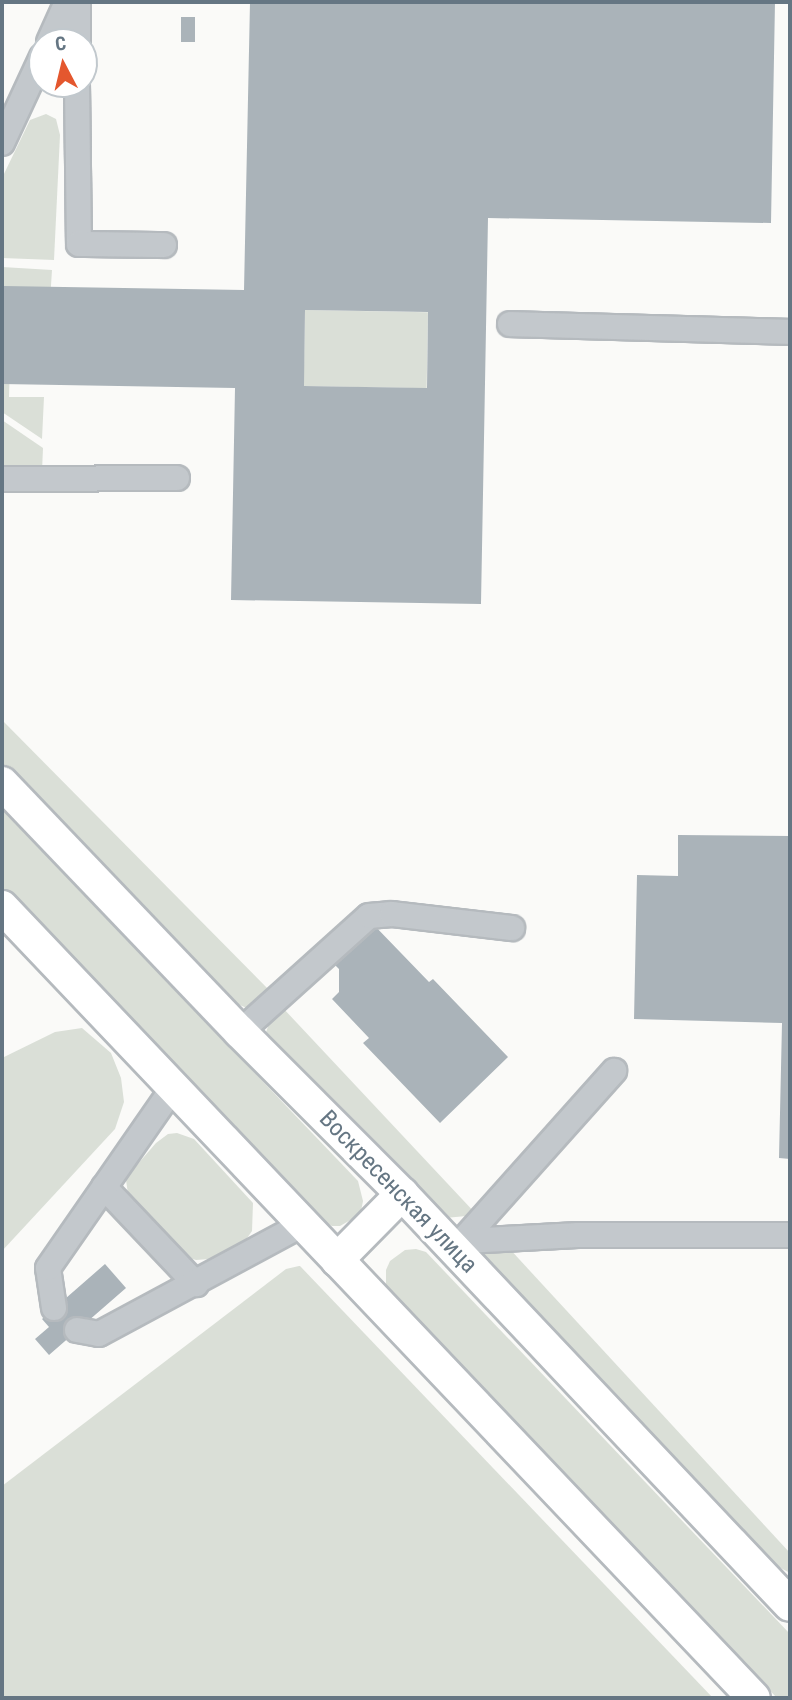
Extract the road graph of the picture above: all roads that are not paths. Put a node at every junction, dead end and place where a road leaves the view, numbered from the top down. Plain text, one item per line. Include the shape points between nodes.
1 (67, 2) edge
2 (78, 2) edge
3 (55, 28) edge
4 (78, 28) edge
5 (28, 87) edge
6 (78, 98) edge
7 (2, 143) edge
8 (164, 245) dead end
9 (510, 324) dead end
10 (790, 332) edge
11 (177, 478) dead end
12 (2, 479) edge
13 (2, 783) edge
14 (2, 907) edge
15 (512, 928) dead end
16 (240, 1032) junction
17 (614, 1071) dead end
18 (173, 1088) junction
19 (104, 1187) junction
20 (402, 1194) junction
21 (303, 1224) junction
22 (790, 1235) edge
23 (455, 1241) junction
24 (337, 1260) junction
25 (196, 1284) junction
26 (54, 1308) dead end
27 (77, 1330) dead end
28 (790, 1605) edge
29 (754, 1698) edge

1 - 3 lane
2 - 4 lane
5 - 7 lane
6 - 8 lane via 79,244
9 - 10 lane
11 - 12 lane
13 - 16 main road, Воскресенская улица
14 - 18 main road
15 - 16 lane via 392,914 369,916
16 - 20 main road, Воскресенская улица
17 - 23 lane
18 - 19 lane
18 - 21 main road
19 - 25 lane
19 - 26 lane via 48,1268
20 - 23 main road, Воскресенская улица
20 - 24 main road
21 - 24 main road
21 - 25 lane
22 - 23 lane via 578,1235
23 - 28 main road, Воскресенская улица
24 - 29 main road
25 - 27 lane via 99,1334

